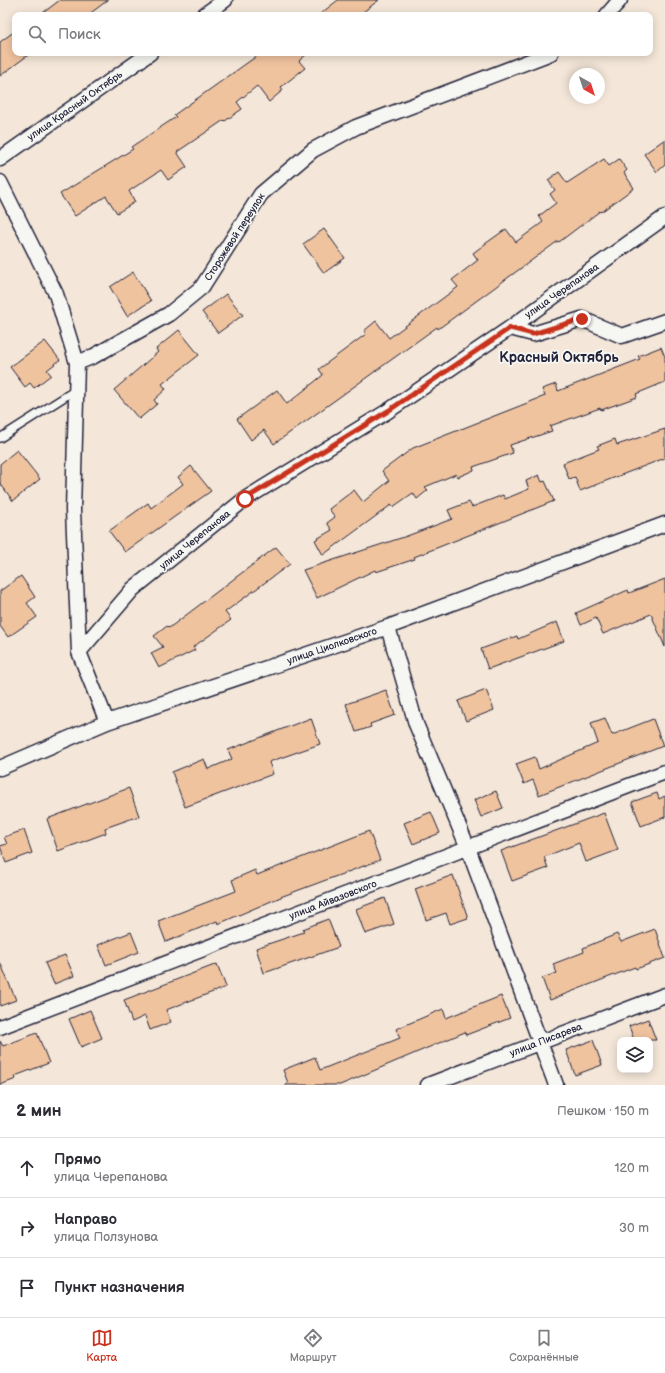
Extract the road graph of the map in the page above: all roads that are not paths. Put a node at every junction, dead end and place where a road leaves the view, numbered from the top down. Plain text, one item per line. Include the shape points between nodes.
1 (225, 0) edge
2 (620, 0) edge
3 (208, 12) edge
4 (610, 12) edge
5 (146, 56) edge
6 (543, 56) edge
7 (0, 159) edge
8 (0, 182) edge
9 (665, 218) edge
10 (665, 321) edge
11 (510, 328) junction
12 (77, 363) junction
13 (77, 389) junction
14 (0, 438) edge
15 (665, 524) edge
16 (388, 627) junction
17 (79, 652) junction
18 (107, 722) junction
19 (0, 768) edge
20 (665, 772) edge
21 (468, 848) junction
22 (665, 995) edge
23 (0, 1027) edge
24 (540, 1043) junction
25 (428, 1085) edge
26 (556, 1085) edge

1 - 3 street
2 - 4 street
5 - 7 street, улица Красный Октябрь
6 - 12 street, Сторожевой переулок via 356,128 313,150 261,194 202,287 169,314
8 - 12 street via 56,294
9 - 11 street, улица Черепанова
10 - 11 street via 622,336 582,319 533,334
11 - 17 street, улица Черепанова via 388,411 245,499 133,589
12 - 13 street
13 - 14 lane
13 - 17 street via 73,510
15 - 16 street, улица Циолковского
16 - 18 street, улица Циолковского
16 - 21 street via 416,724
17 - 18 street
18 - 19 street, улица Циолковского
20 - 21 street, улица Айвазовского
21 - 23 street, улица Айвазовского
21 - 24 street
22 - 24 street, улица Писарева
24 - 25 street, улица Писарева
24 - 26 street

